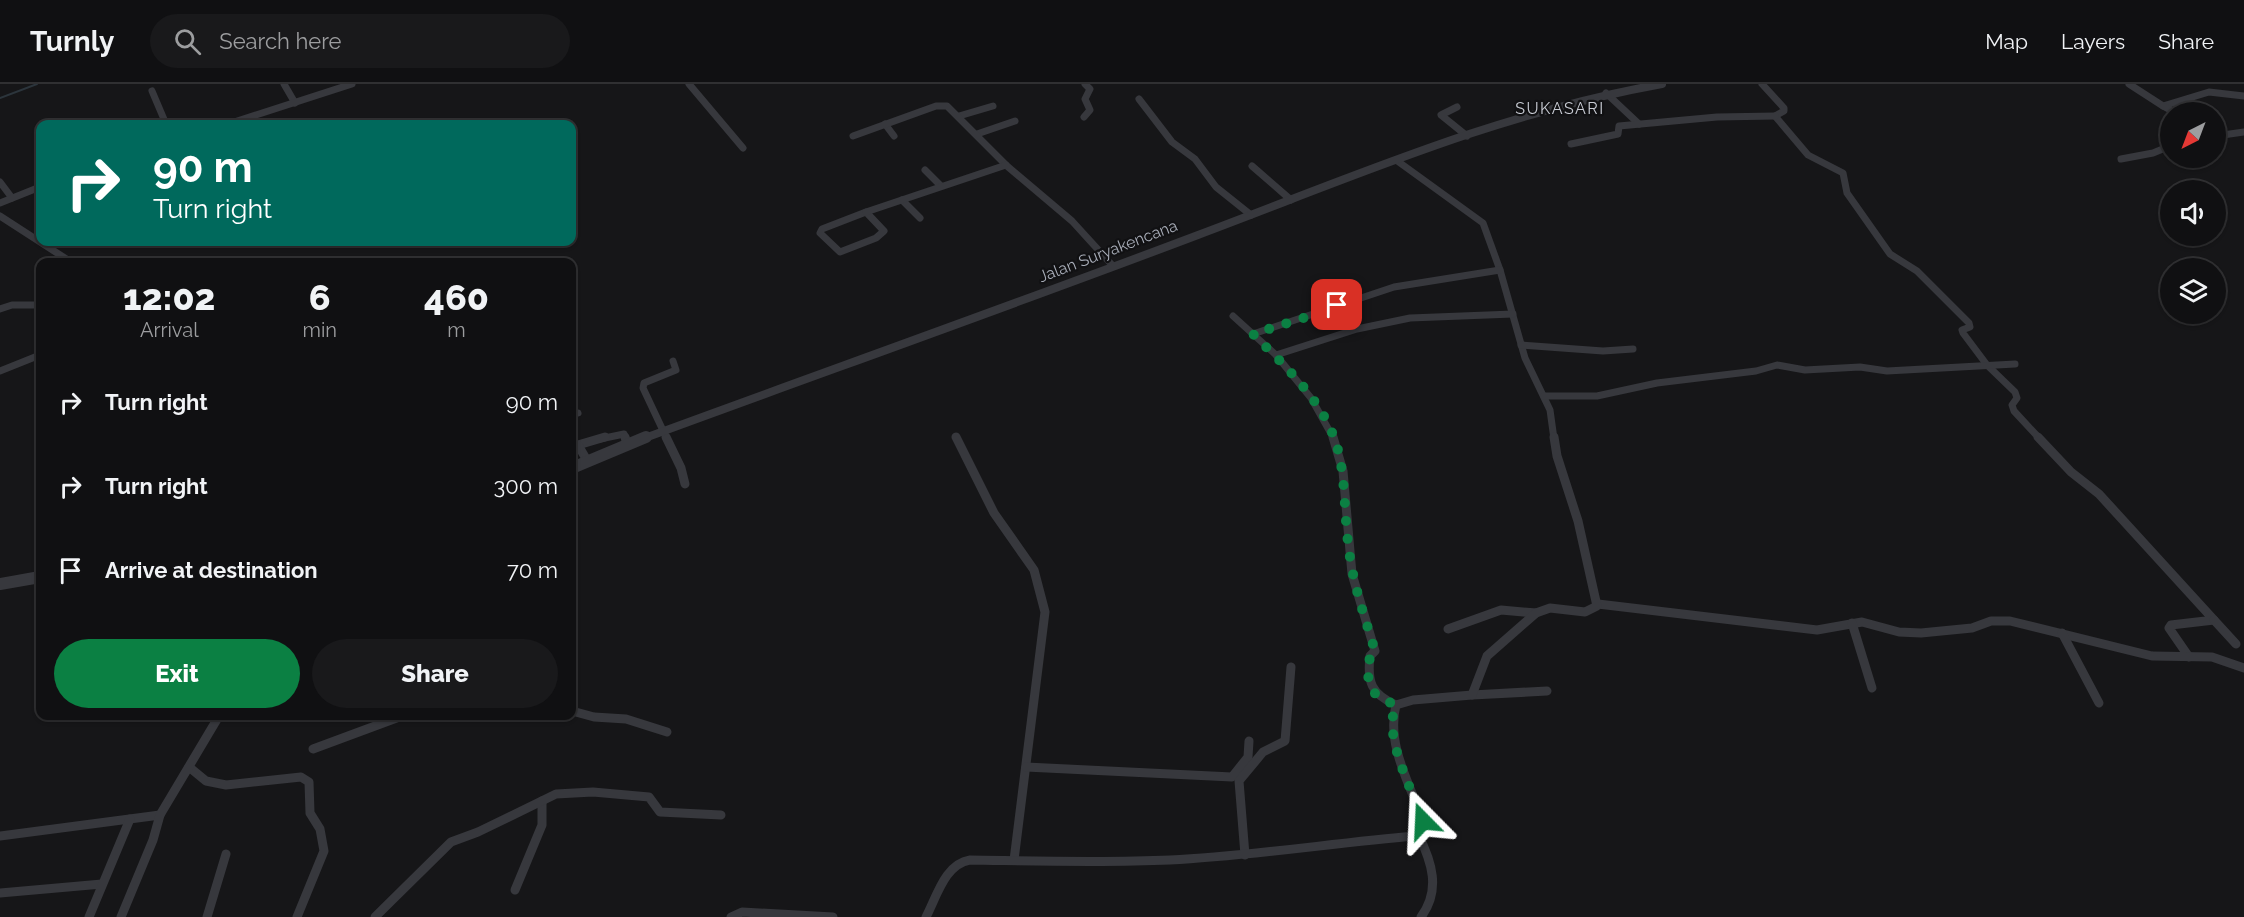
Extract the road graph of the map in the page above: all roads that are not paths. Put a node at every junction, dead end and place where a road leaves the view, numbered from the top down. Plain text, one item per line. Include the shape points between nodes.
1 (284, 84) edge
2 (352, 84) edge
3 (689, 84) edge
4 (1097, 84) edge
5 (1662, 84) edge
6 (1762, 84) edge
7 (2129, 84) edge
8 (1086, 85) edge
9 (152, 91) dead end
10 (1606, 93) junction
11 (2244, 96) edge
12 (1139, 99) dead end
13 (2176, 102) edge
14 (295, 103) junction
15 (2160, 104) edge
16 (993, 106) dead end
17 (1457, 107) dead end
18 (959, 116) junction
19 (1775, 116) junction
20 (1084, 117) dead end
21 (164, 120) edge
22 (241, 120) edge
23 (1015, 121) dead end
24 (885, 124) junction
25 (1639, 124) junction
26 (2244, 132) edge
27 (976, 134) junction
28 (2226, 135) edge
29 (853, 136) dead end
30 (894, 136) dead end
31 (1467, 136) junction
32 (1571, 144) dead end
33 (743, 148) dead end
34 (2160, 151) edge
35 (2121, 159) dead end
36 (1396, 160) junction
37 (1006, 165) junction
38 (1252, 166) dead end
39 (925, 170) dead end
40 (0, 182) edge
41 (940, 186) junction
42 (36, 189) edge
43 (12, 198) junction
44 (902, 200) junction
45 (1292, 200) junction
46 (0, 203) edge
47 (866, 212) junction
48 (1251, 215) junction
49 (0, 216) edge
50 (920, 218) dead end
51 (36, 239) edge
52 (46, 246) edge
53 (65, 258) edge
54 (1113, 266) junction
55 (1500, 270) junction
56 (36, 305) edge
57 (0, 309) edge
58 (1514, 314) junction
59 (1233, 316) dead end
60 (1253, 334) junction
61 (1521, 345) junction
62 (1633, 350) dead end
63 (1276, 355) junction
64 (36, 357) edge
65 (673, 361) dead end
66 (2015, 364) dead end
67 (1987, 365) junction
68 (0, 371) edge
69 (1544, 396) junction
70 (663, 431) junction
71 (956, 437) dead end
72 (627, 444) junction
73 (576, 446) edge
74 (576, 447) edge
75 (588, 462) junction
76 (576, 466) edge
77 (685, 484) dead end
78 (36, 578) edge
79 (0, 584) edge
80 (1598, 603) junction
81 (1536, 613) junction
82 (2214, 620) junction
83 (1852, 623) junction
84 (1448, 629) dead end
85 (2062, 633) junction
86 (2236, 644) dead end
87 (2189, 657) junction
88 (1291, 667) dead end
89 (2244, 668) edge
90 (1872, 688) dead end
91 (1547, 691) dead end
92 (1472, 694) junction
93 (2099, 703) dead end
94 (1396, 705) junction
95 (576, 712) edge
96 (217, 720) edge
97 (391, 720) edge
98 (667, 732) dead end
99 (1249, 741) dead end
100 (313, 749) dead end
101 (189, 767) junction
102 (1026, 767) junction
103 (542, 801) junction
104 (160, 815) junction
105 (721, 815) dead end
106 (130, 819) junction
107 (1418, 834) junction
108 (0, 836) edge
109 (226, 854) dead end
110 (1245, 855) junction
111 (1014, 860) junction
112 (102, 884) junction
113 (515, 890) dead end
114 (0, 892) edge
115 (89, 917) edge
116 (121, 917) edge
117 (207, 917) edge
118 (297, 917) edge
119 (375, 917) edge
120 (731, 917) edge
121 (833, 917) edge
122 (926, 917) edge
123 (1421, 917) edge

1 - 14 street
2 - 14 street
3 - 33 street
4 - 8 street
5 - 10 street, Jalan Suryakencana
6 - 19 street via 1785,109
7 - 15 street
8 - 20 street via 1089,91 1085,99 1090,110
9 - 21 street
10 - 25 street
10 - 31 street, Jalan Suryakencana via 1569,101
11 - 13 street via 2209,92
12 - 48 street via 1172,142 1195,159 1216,187
14 - 22 street
16 - 18 street
17 - 31 street via 1441,115
18 - 24 street via 942,105
18 - 27 street
19 - 25 street
19 - 67 street via 1808,155 1843,173 1847,193 1890,254 1917,271 1969,323 1963,333
23 - 27 street
24 - 29 street
24 - 30 street
25 - 32 street via 1619,126 1614,135
26 - 28 street
27 - 37 street
31 - 36 street, Jalan Suryakencana
34 - 35 street
36 - 45 street, Jalan Suryakencana
36 - 55 street via 1481,220
37 - 41 street
37 - 54 street via 1072,221
38 - 45 street
39 - 41 street
40 - 43 street
41 - 44 street
42 - 43 street
43 - 46 street
44 - 47 street
44 - 50 street
45 - 48 street, Jalan Suryakencana
47 - 47 street via 884,231 876,238 840,252 820,233
48 - 54 street, Jalan Suryakencana
49 - 51 street
52 - 53 street
54 - 70 street, Jalan Suryakencana
55 - 58 street
55 - 60 street via 1395,287
56 - 57 street
58 - 61 street
58 - 63 street via 1400,320 1348,331
59 - 60 street
60 - 63 street
61 - 62 street
61 - 69 street
63 - 94 street via 1305,390 1338,450 1348,548 1375,651 1370,656 1369,686 1376,696
64 - 68 street
65 - 70 street via 676,370 644,383 643,388
66 - 67 street
67 - 69 street via 1882,370 1805,370 1770,365 1756,371 1657,383 1597,396
67 - 82 street via 2015,392 2018,398 2011,407 2018,415 2071,472 2099,494
69 - 80 street
70 - 72 street, Jalan Suryakencana
70 - 77 street
71 - 102 street via 994,513 1034,570 1042,596 1045,612
72 - 73 street via 624,434 619,433
72 - 75 street, Jalan Suryakencana
74 - 75 street
75 - 76 street, Jalan Suryakencana
78 - 79 street
80 - 81 street via 1585,612 1550,608
80 - 83 street via 1810,630
81 - 84 street via 1520,608 1490,610
81 - 92 street via 1487,656
82 - 86 street
82 - 87 street via 2171,625 2169,628
83 - 85 street via 1866,622 1916,634 2003,621
83 - 90 street
85 - 87 street via 2152,656
85 - 93 street
87 - 89 street via 2212,657
88 - 110 street via 1285,741 1263,752 1239,781
91 - 92 street
92 - 94 street
94 - 107 street via 1396,750 1423,821
95 - 98 street via 626,719
96 - 101 street
97 - 100 street
99 - 102 street via 1248,757 1232,777
101 - 104 street
101 - 118 street via 206,782 226,785 301,777 309,782 310,813 320,830 324,851
102 - 111 street
103 - 105 street via 566,792 593,792 652,798 656,809 664,813
103 - 113 street via 542,825
103 - 119 street via 451,842
104 - 106 street
104 - 116 street
106 - 108 street
106 - 112 street
107 - 110 street
107 - 123 street via 1434,879 1432,904
109 - 117 street
110 - 111 street via 1100,862
111 - 122 street via 958,862 948,873
112 - 114 street
112 - 115 street
120 - 121 street via 741,912

